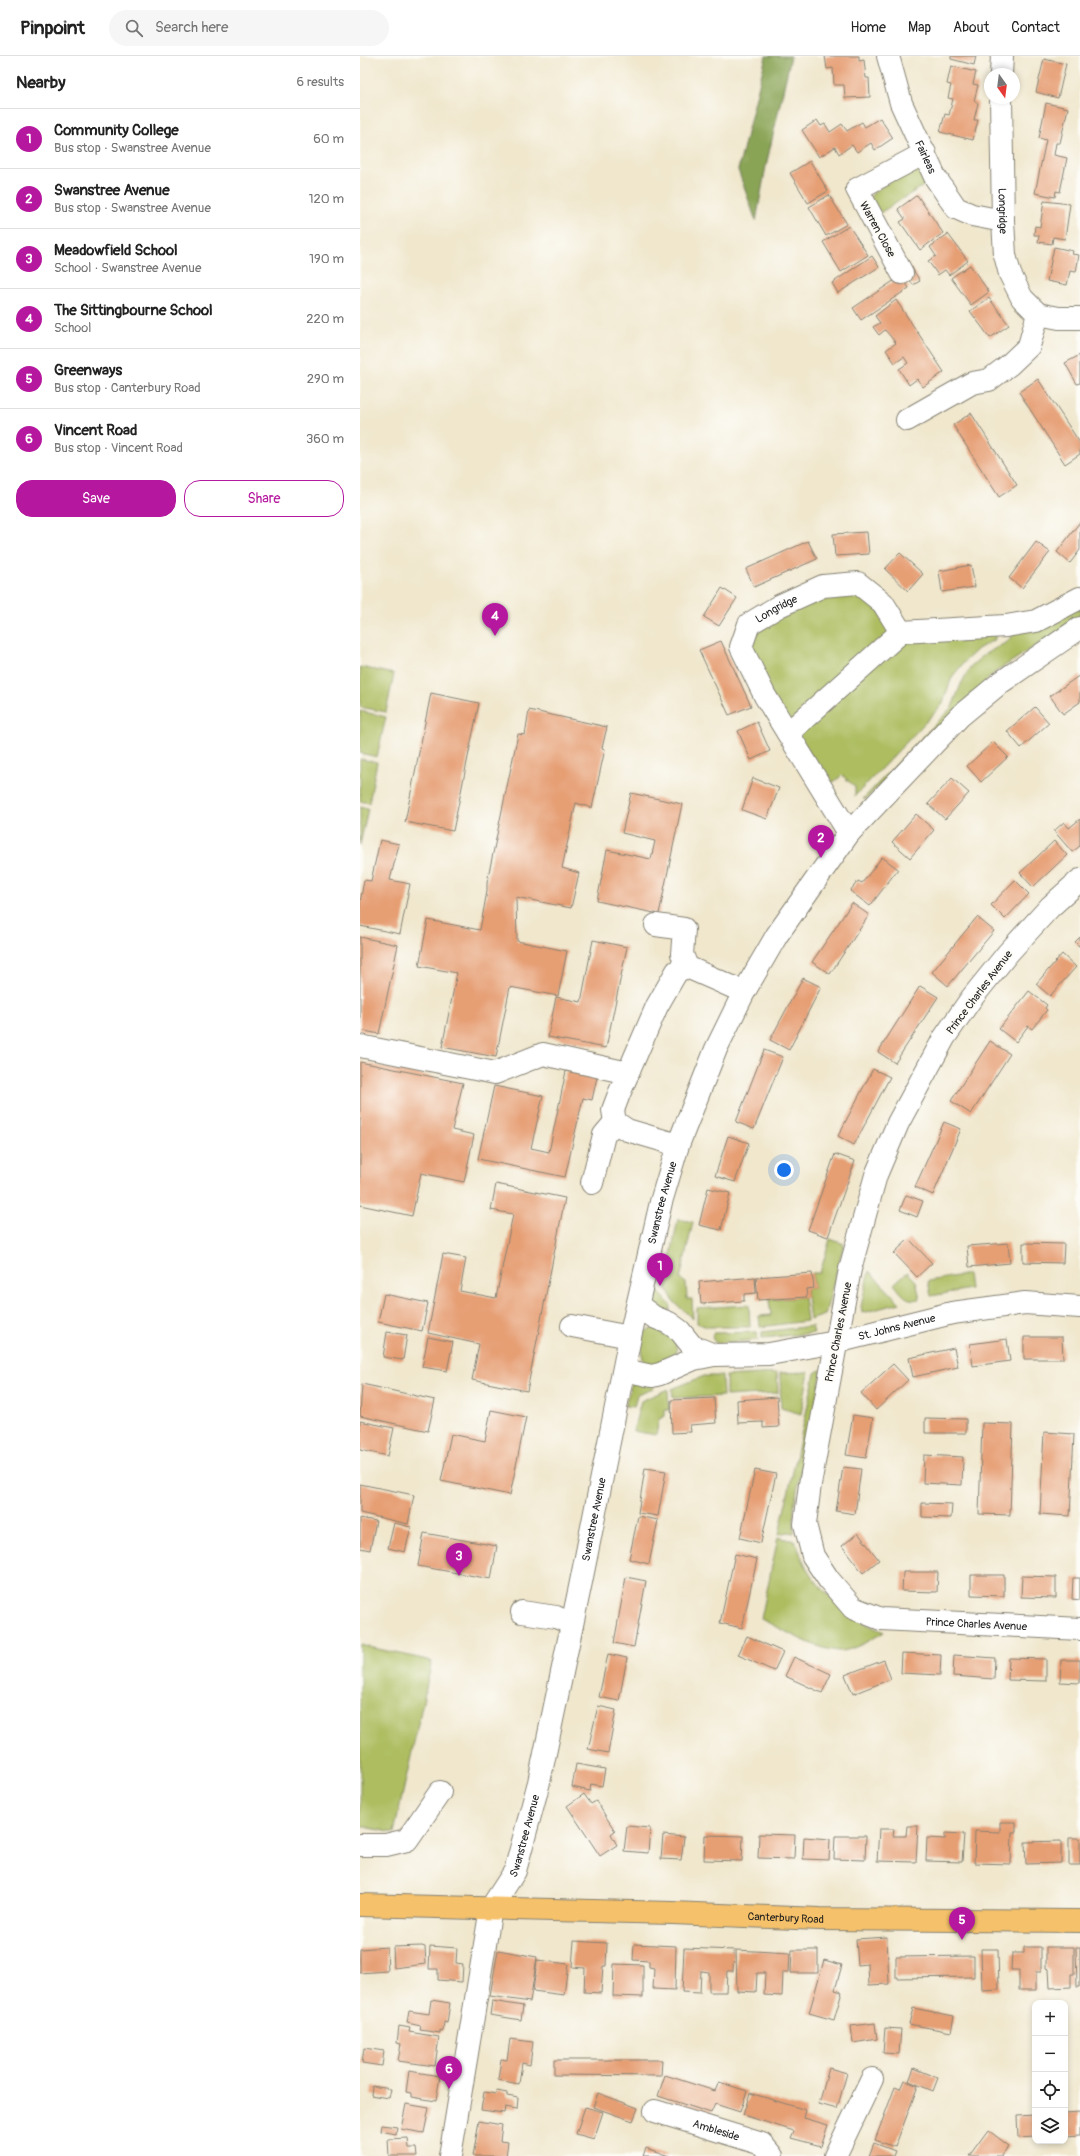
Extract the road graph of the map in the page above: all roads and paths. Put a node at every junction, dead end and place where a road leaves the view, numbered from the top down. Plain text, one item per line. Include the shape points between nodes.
1 (888, 56) edge
2 (1002, 56) edge
3 (1001, 68) edge
4 (1001, 104) edge
5 (925, 153) junction
6 (1003, 221) junction
7 (902, 273) dead end
8 (1038, 314) junction
9 (1080, 318) edge
10 (907, 420) dead end
11 (1080, 598) edge
12 (1080, 628) edge
13 (900, 632) junction
14 (788, 733) junction
15 (849, 833) junction
16 (1080, 880) edge
17 (656, 925) dead end
18 (687, 967) junction
19 (744, 992) junction
20 (360, 1046) edge
21 (628, 1073) junction
22 (614, 1122) junction
23 (678, 1145) junction
24 (592, 1183) dead end
25 (638, 1305) junction
26 (1080, 1307) edge
27 (572, 1326) dead end
28 (630, 1337) junction
29 (836, 1342) junction
30 (714, 1355) junction
31 (624, 1370) junction
32 (522, 1612) dead end
33 (572, 1624) junction
34 (1080, 1629) edge
35 (440, 1792) dead end
36 (360, 1844) edge
37 (360, 1905) edge
38 (491, 1908) junction
39 (1080, 1921) edge
40 (872, 2079) dead end
41 (655, 2111) dead end
42 (450, 2156) edge
43 (772, 2156) edge
44 (835, 2156) edge

1 - 5 street, Fairleas via 901,103
2 - 3 street
4 - 6 street, Longridge
5 - 6 street, Fairleas via 935,177 956,208 972,215
5 - 7 street, Warren Close via 856,189
6 - 8 street, Longridge via 1005,255 1010,274 1022,298
8 - 9 street
8 - 10 street via 1030,346 989,380 972,383
11 - 13 street via 1036,622
12 - 15 street, Swanstree Avenue via 1000,683 960,716
13 - 14 street
13 - 14 street, Longridge via 883,603 858,584 823,586 779,606 749,624 741,646 765,696
14 - 15 street, Longridge
15 - 19 street, Swanstree Avenue via 777,935
16 - 29 street, Prince Charles Avenue via 1050,907 971,999 944,1038 898,1123 876,1175 850,1270
17 - 18 street via 684,929 682,954
18 - 19 street
18 - 21 street via 677,971
19 - 23 street, Swanstree Avenue via 716,1049
20 - 21 street via 495,1073 543,1054
21 - 22 street via 614,1110
22 - 23 street via 627,1130
22 - 24 street via 604,1135
23 - 25 street, Swanstree Avenue via 661,1202
25 - 28 street, Swanstree Avenue
25 - 30 street, St. Johns Avenue via 654,1317 670,1323 692,1346
26 - 29 street, St. Johns Avenue via 1025,1303 952,1313
27 - 28 street
28 - 31 street, Swanstree Avenue
29 - 30 street, St. Johns Avenue via 769,1354
29 - 34 street, Prince Charles Avenue via 810,1484 806,1524 812,1556 853,1608 881,1619 906,1622
30 - 31 street, St. Johns Avenue via 694,1359 652,1376
31 - 33 street, Swanstree Avenue
32 - 33 street via 556,1617
33 - 38 street, Swanstree Avenue via 539,1782 515,1871
35 - 36 street via 407,1840 386,1846
37 - 38 main road, Canterbury Road
38 - 39 main road, Canterbury Road via 820,1919
38 - 42 street
40 - 44 street
41 - 43 street, Ambleside via 762,2144

